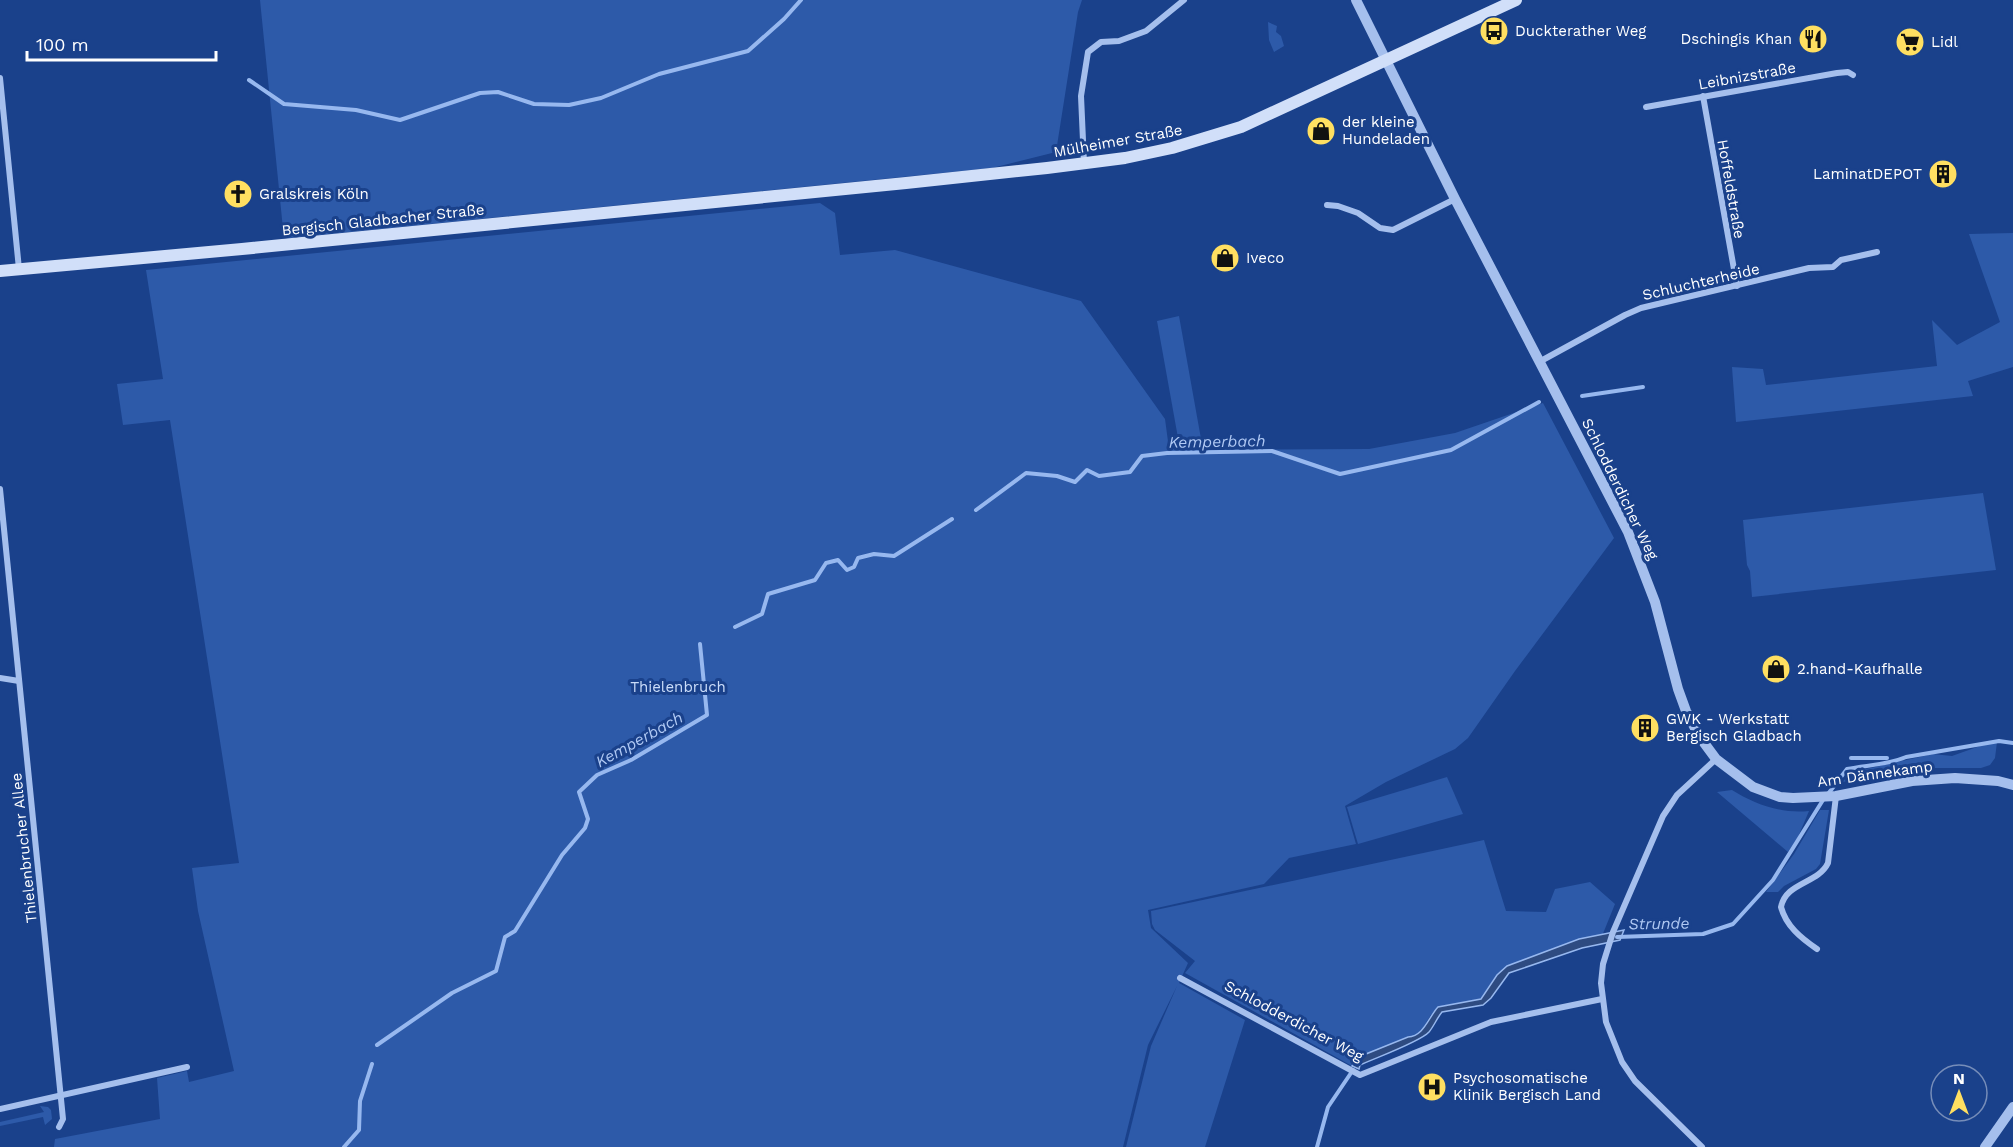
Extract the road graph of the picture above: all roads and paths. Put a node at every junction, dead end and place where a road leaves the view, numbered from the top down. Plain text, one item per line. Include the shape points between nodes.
1 (1184, 0) edge
2 (1356, 0) edge
3 (1516, 0) edge
4 (1386, 60) junction
5 (1853, 75) dead end
6 (0, 78) edge
7 (1703, 96) junction
8 (1646, 107) dead end
9 (1084, 164) junction
10 (769, 197) joint
11 (1455, 200) junction
12 (1327, 205) dead end
13 (1877, 252) dead end
14 (19, 269) junction
15 (0, 271) edge
16 (1737, 286) junction
17 (1539, 362) junction
18 (0, 489) edge
19 (0, 678) edge
20 (19, 681) junction
21 (1716, 759) junction
22 (2013, 785) edge
23 (1834, 797) junction
24 (1817, 949) dead end
25 (1180, 978) dead end
26 (1602, 999) junction
27 (187, 1067) dead end
28 (61, 1096) junction
29 (2013, 1107) edge
30 (0, 1110) edge
31 (59, 1127) dead end
32 (1702, 1147) edge
33 (1985, 1147) edge

1 - 9 street via 1146,31 1119,41 1101,42 1088,52 1081,96
2 - 4 street
3 - 4 main road, Mülheimer Straße
4 - 9 main road, Mülheimer Straße via 1212,137 1137,156
4 - 11 street, Schlodderdicher Weg
5 - 7 street, Leibnizstraße via 1837,73
6 - 14 street
7 - 8 street, Leibnizstraße
7 - 16 street, Hoffeldstraße
9 - 10 main road, Mülheimer Straße
10 - 14 main road, Bergisch Gladbacher Straße
11 - 12 street via 1393,230 1380,228 1359,213
11 - 17 street, Schlodderdicher Weg
13 - 16 street, Schluchterheide via 1841,260 1833,267 1809,268
14 - 15 main road, Bergisch Gladbacher Straße
16 - 17 street, Schluchterheide via 1641,308
17 - 21 street, Schlodderdicher Weg via 1628,532 1655,602 1686,711
18 - 20 street, Thielenbrucher Allee
19 - 20 street
20 - 28 street, Thielenbrucher Allee
21 - 23 street, Am Dännekamp via 1753,787 1780,797
21 - 26 street via 1668,806 1608,946
22 - 23 street, Am Dännekamp via 1955,778 1912,781
23 - 24 street via 1828,863 1785,895 1781,907 1796,932
25 - 26 street, Schlodderdicher Weg via 1355,1074 1365,1074 1491,1022
26 - 32 street via 1610,1035 1628,1071
27 - 28 street
28 - 30 street
28 - 31 street, Thielenbrucher Allee via 63,1119
29 - 33 street

